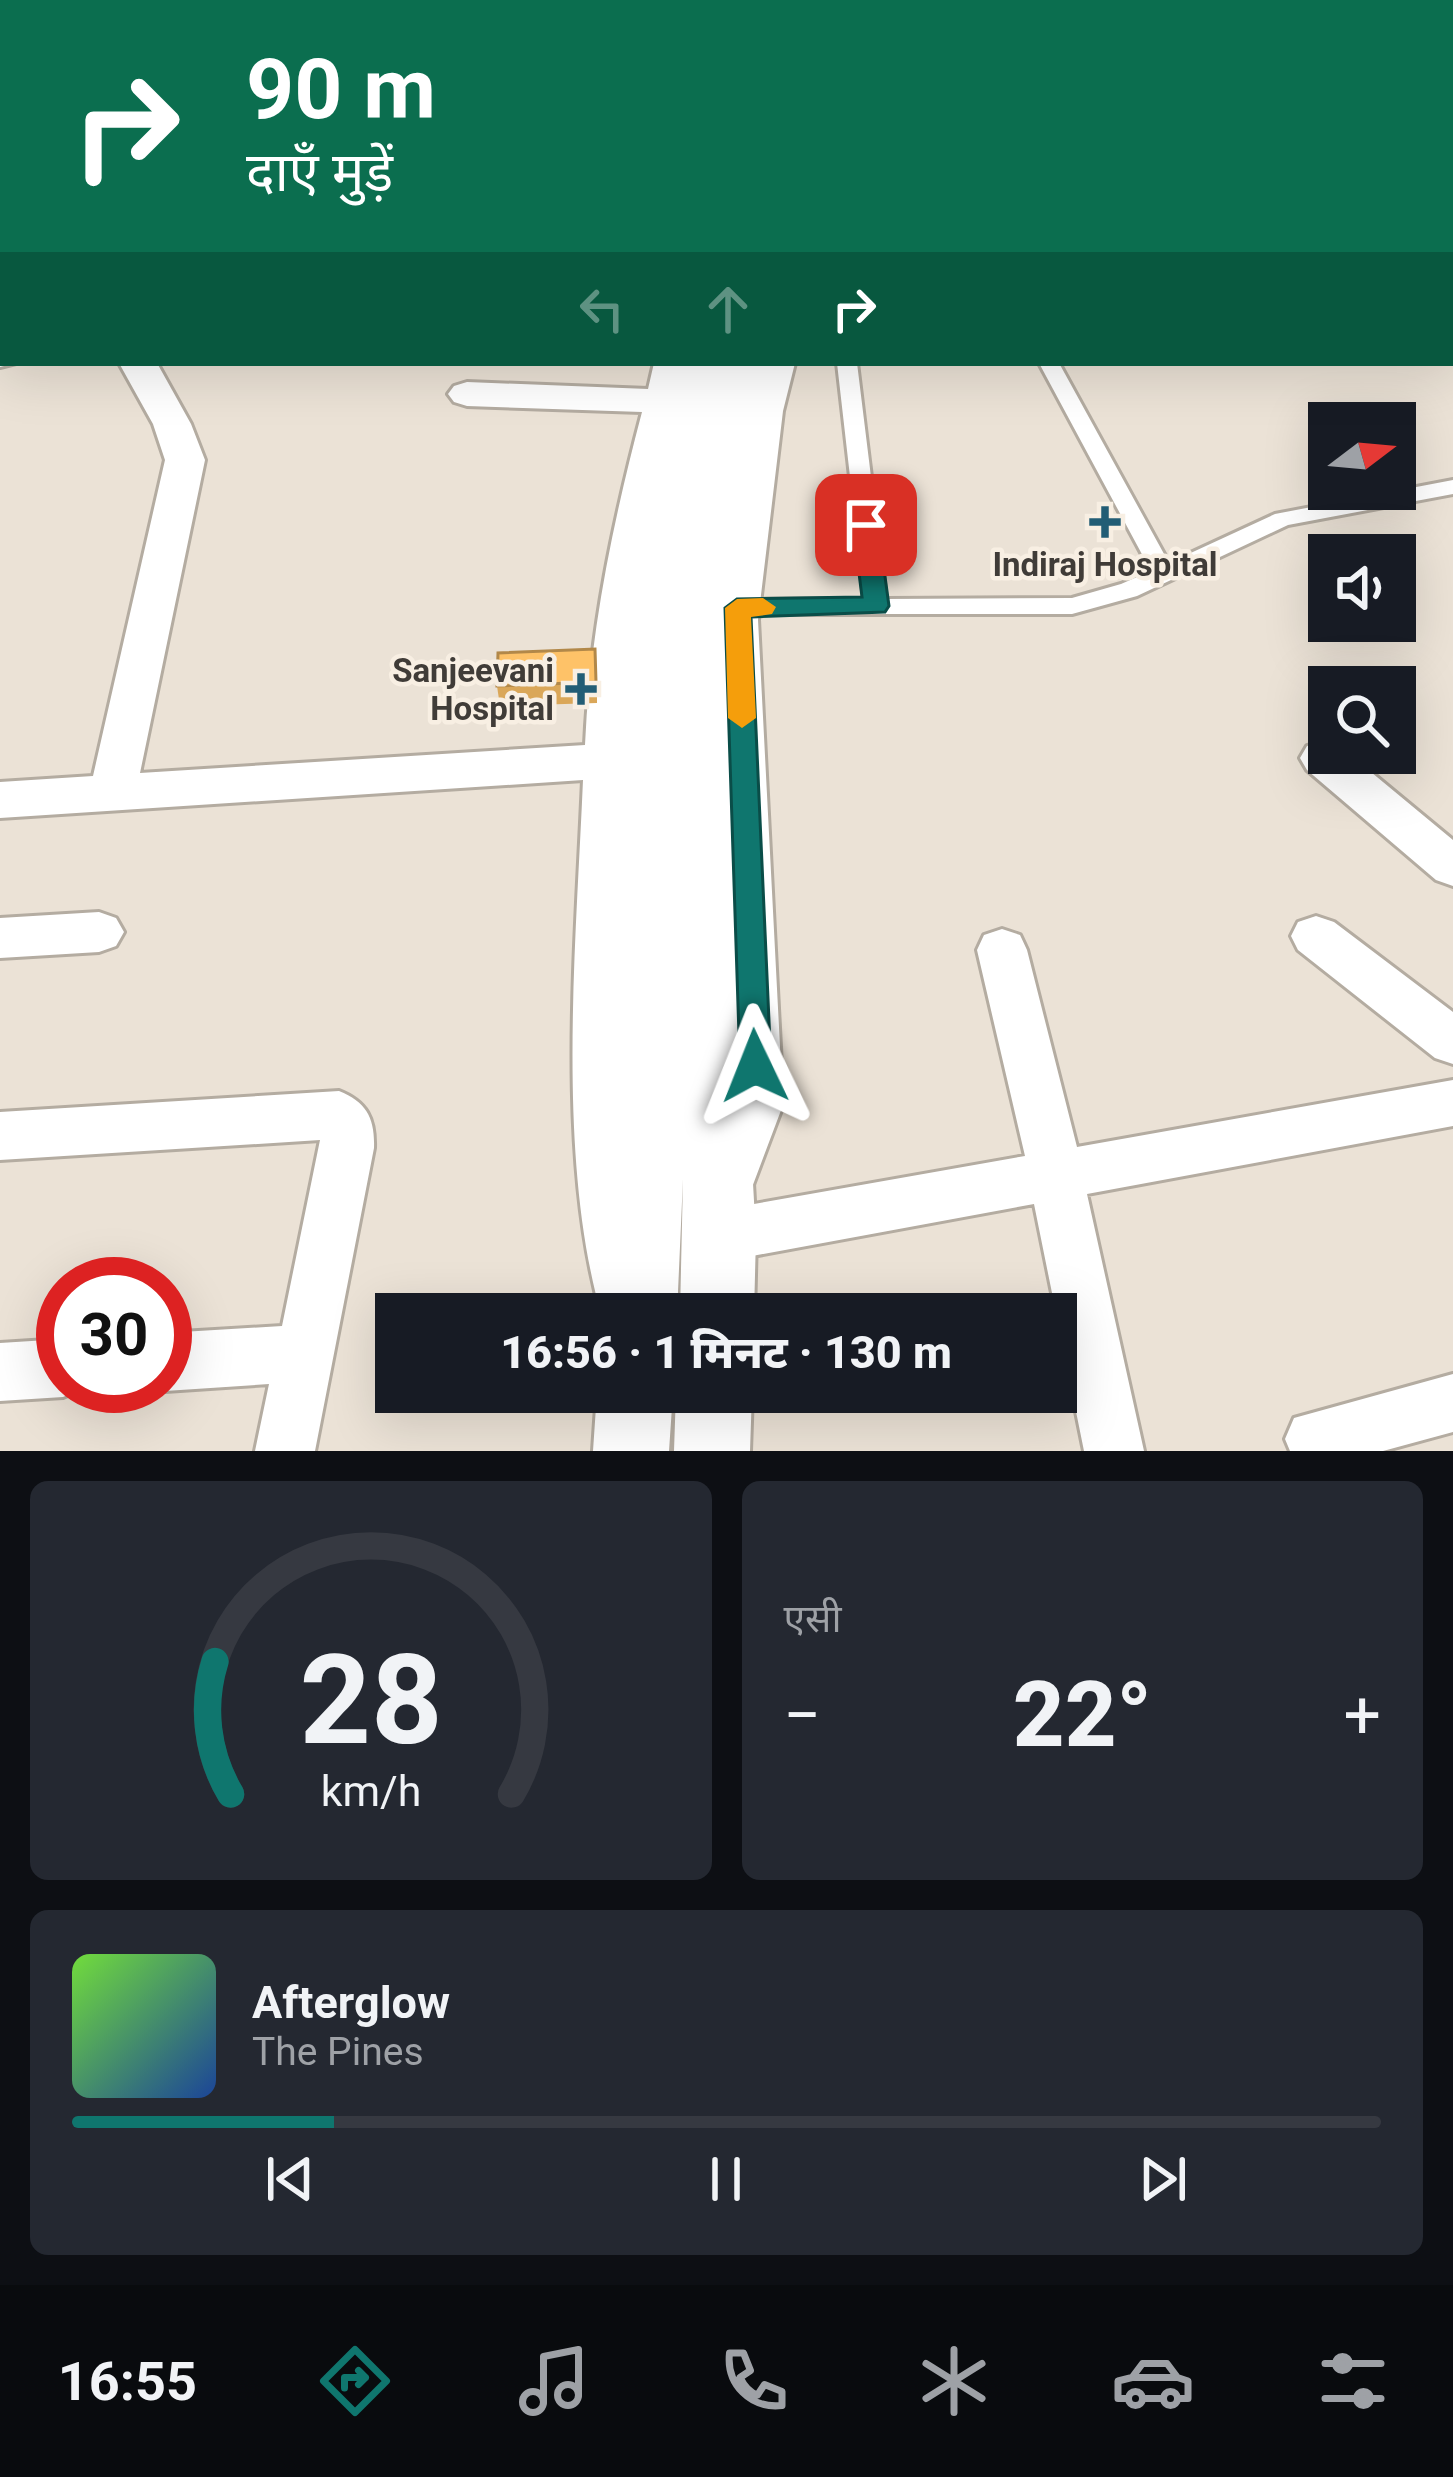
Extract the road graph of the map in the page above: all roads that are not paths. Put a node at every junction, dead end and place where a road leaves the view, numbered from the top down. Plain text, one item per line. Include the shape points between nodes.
1 (140, 366) edge
2 (751, 366) edge
3 (775, 366) edge
4 (847, 366) edge
5 (1051, 366) edge
6 (681, 376) edge
7 (467, 394) dead end
8 (1453, 487) edge
9 (1164, 574) junction
10 (876, 606) junction
11 (737, 608) junction
12 (607, 761) junction
13 (1342, 774) edge
14 (113, 790) junction
15 (0, 800) edge
16 (1453, 867) edge
17 (99, 932) dead end
18 (1316, 935) dead end
19 (0, 938) edge
20 (1002, 950) dead end
21 (1453, 1042) edge
22 (1453, 1102) edge
23 (0, 1136) edge
24 (1055, 1172) junction
25 (719, 1220) junction
26 (624, 1293) edge
27 (641, 1293) edge
28 (717, 1293) edge
29 (304, 1353) junction
30 (192, 1360) edge
31 (36, 1370) edge
32 (0, 1372) edge
33 (1453, 1402) edge
34 (634, 1413) edge
35 (713, 1413) edge
36 (1315, 1439) dead end
37 (285, 1451) edge
38 (631, 1451) edge
39 (712, 1451) edge
40 (1114, 1451) edge

1 - 14 street via 185,460
2 - 25 street via 727,474 700,762
3 - 11 street
4 - 10 lane
5 - 9 lane
6 - 7 street
6 - 12 street via 622,578
6 - 27 street via 657,640 652,1114
8 - 9 lane via 1283,519
9 - 10 lane via 1072,605
10 - 11 lane
11 - 25 street via 756,1105
12 - 14 street
12 - 26 street via 606,1200
13 - 16 street
14 - 15 street
17 - 19 street
18 - 21 street
20 - 24 street
22 - 24 street
23 - 29 street via 338,1115 348,1127 347,1148
24 - 25 street
24 - 40 street
25 - 28 street
29 - 30 street
29 - 37 street
31 - 32 street
33 - 36 street
34 - 38 street
35 - 39 street

